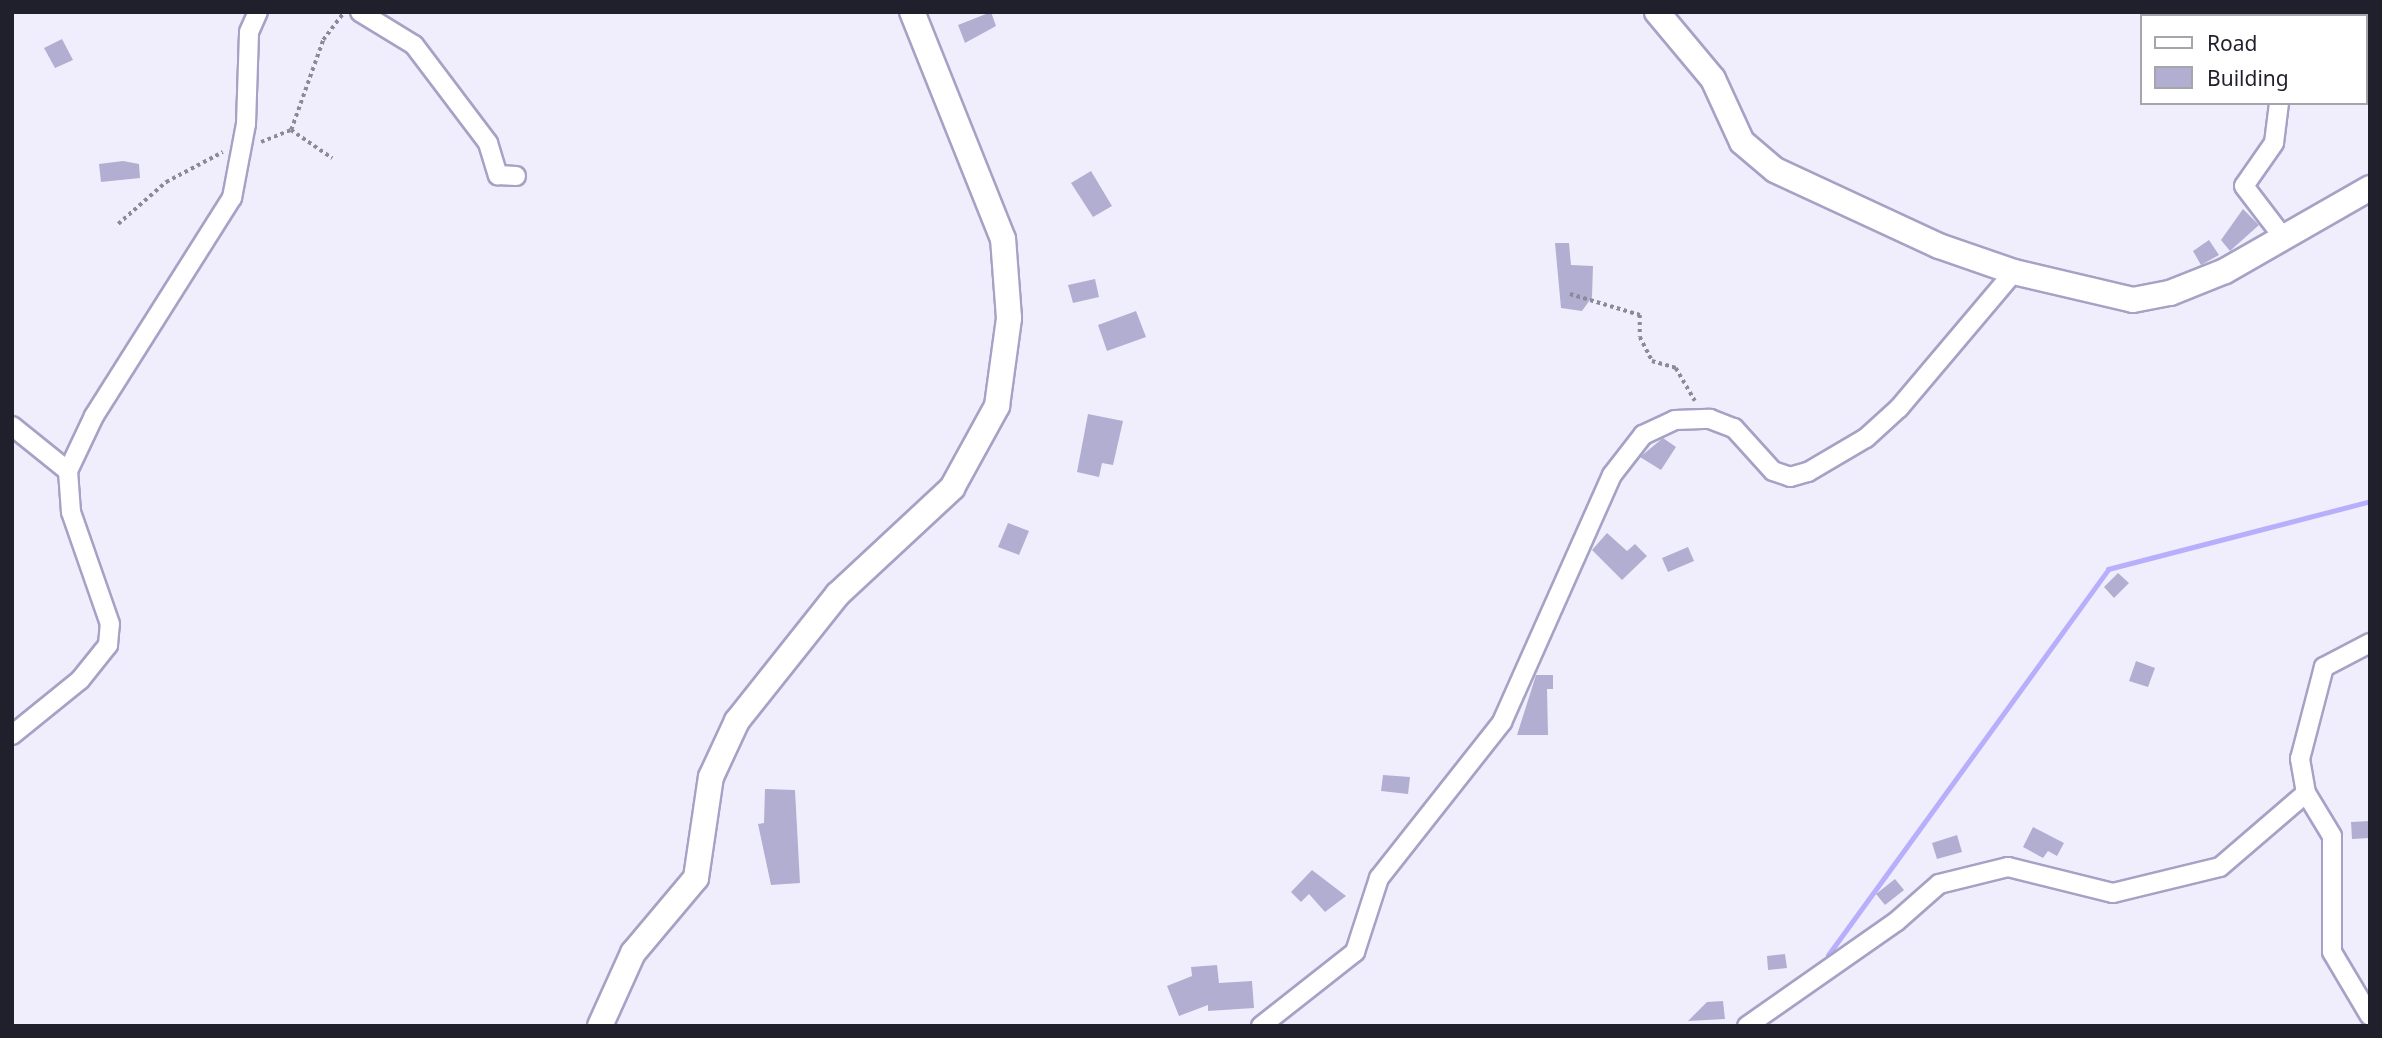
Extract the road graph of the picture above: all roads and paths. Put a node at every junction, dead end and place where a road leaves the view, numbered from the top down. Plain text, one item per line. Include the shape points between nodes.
1 (258, 12) edge
2 (344, 12) edge
3 (360, 12) edge
4 (912, 12) edge
5 (1657, 12) edge
6 (2278, 105) edge
7 (291, 130) dead end
8 (516, 176) dead end
9 (2370, 188) edge
10 (2283, 237) junction
11 (2014, 272) junction
12 (1570, 294) dead end
13 (1710, 419) junction
14 (12, 426) edge
15 (68, 471) junction
16 (2370, 643) edge
17 (12, 735) edge
18 (2306, 793) junction
19 (2370, 1017) edge
20 (600, 1026) edge
21 (1261, 1026) edge
22 (1747, 1026) edge

1 - 15 street via 249,32 246,124 233,198 94,416
2 - 7 path via 323,40
3 - 8 street via 414,45 488,143 498,175
4 - 20 main road via 1003,239 1009,318 997,406 952,488 838,594 737,721 711,777 696,878 633,953
5 - 11 main road via 1713,79 1742,142 1775,170 1939,246
6 - 10 street via 2274,143 2244,186
9 - 10 main road
10 - 11 main road via 2197,284 2133,300
11 - 13 street via 1899,408 1866,438 1808,472 1790,477 1773,471 1734,428
12 - 13 path via 1640,315 1640,337 1652,361 1676,368
13 - 21 street via 1658,426 1629,450 1488,746 1379,878 1355,952
14 - 15 street
15 - 17 street via 71,512 108,616 108,645 80,680
16 - 18 street via 2324,667 2300,759
18 - 19 street via 2332,836 2332,952
18 - 22 street via 2220,867 2113,893 2008,867 1939,884 1898,921

